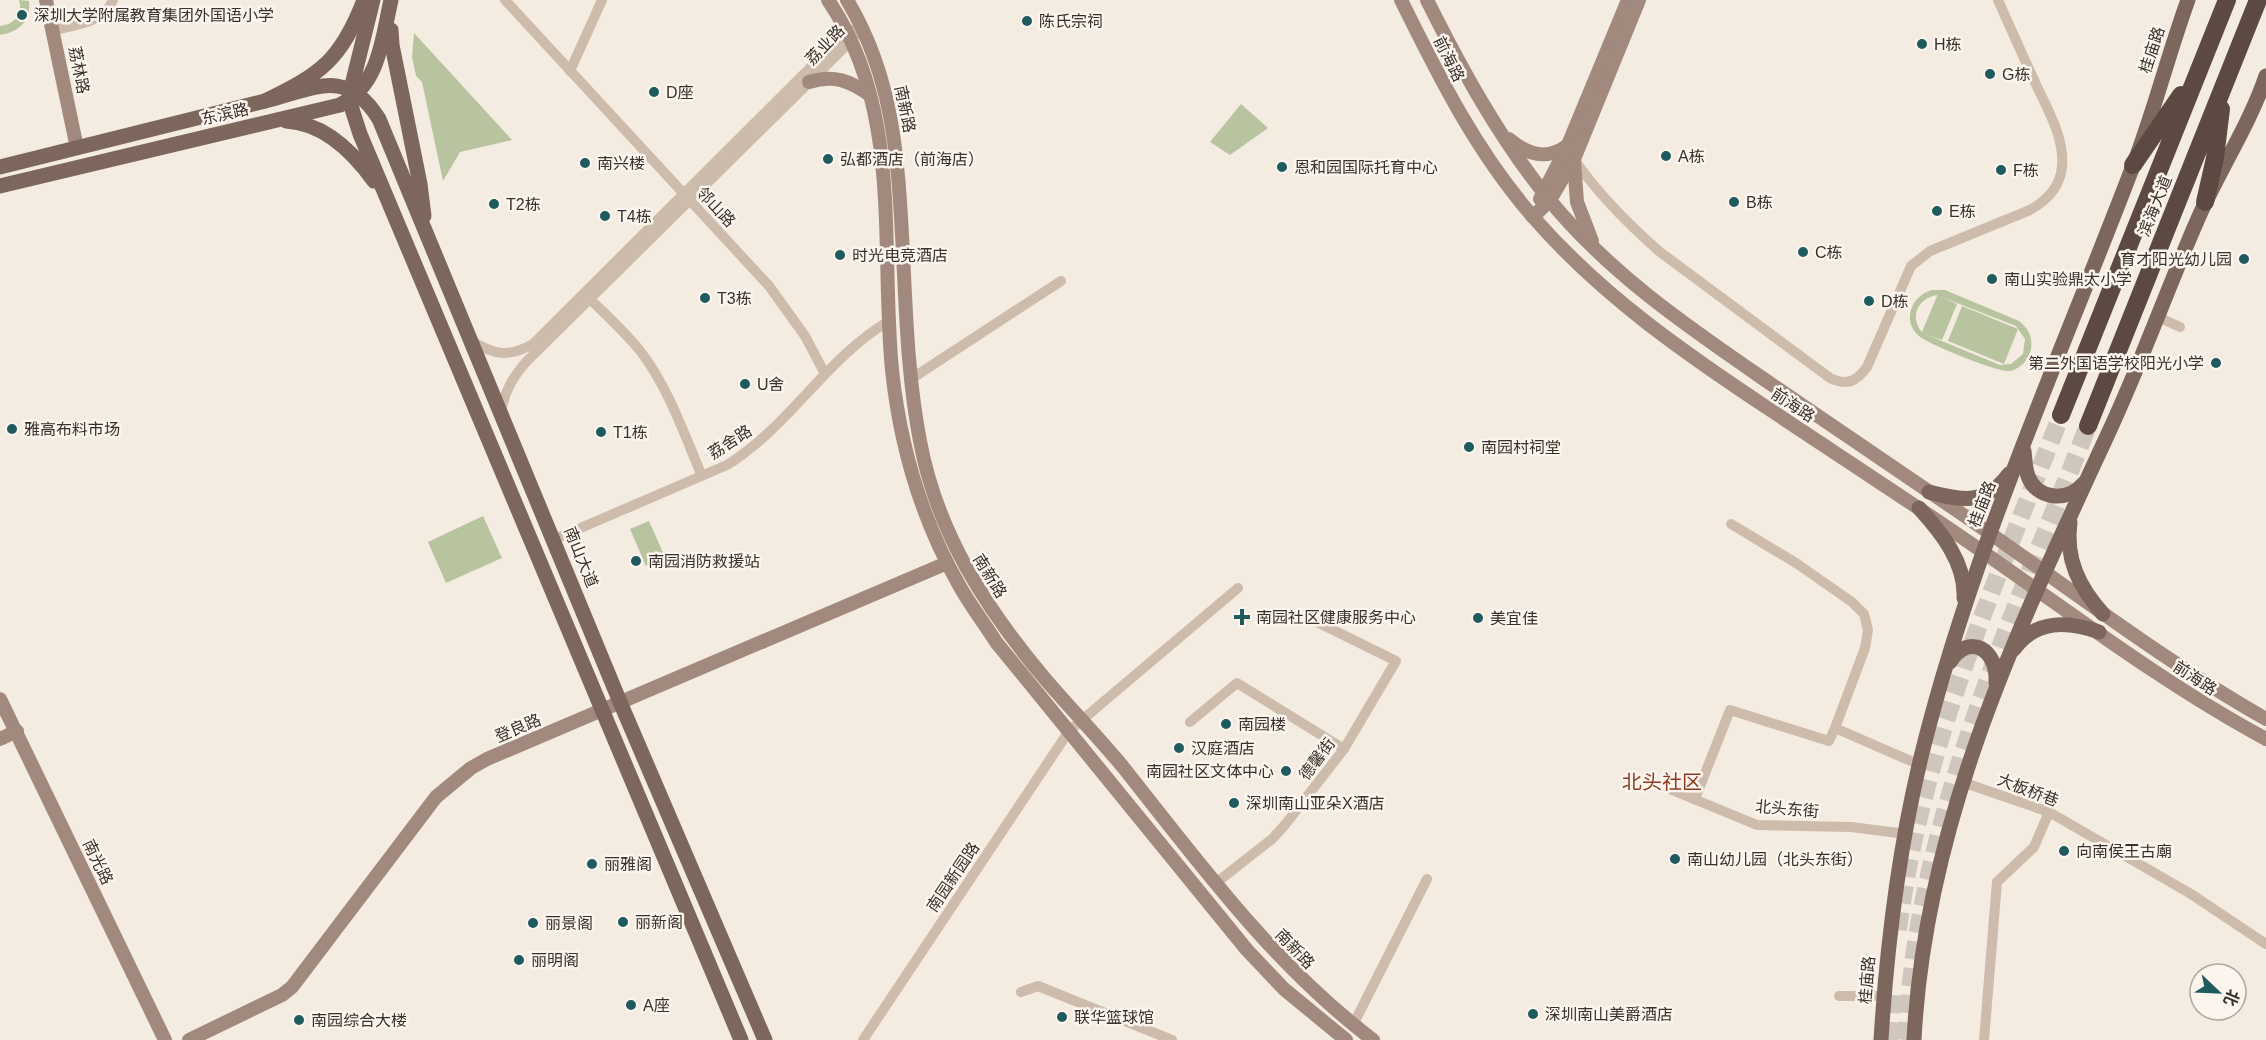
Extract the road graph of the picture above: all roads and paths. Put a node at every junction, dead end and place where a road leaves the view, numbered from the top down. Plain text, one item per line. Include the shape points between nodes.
1 (46, 0) edge
2 (113, 0) edge
3 (364, 0) edge
4 (373, 0) edge
5 (391, 0) edge
6 (505, 0) edge
7 (602, 0) edge
8 (828, 0) edge
9 (847, 0) edge
10 (1401, 0) edge
11 (1427, 0) edge
12 (1628, 0) edge
13 (1639, 0) edge
14 (1998, 0) edge
15 (2227, 0) edge
16 (2258, 0) edge
17 (2189, 1) edge
18 (862, 26) junction
19 (54, 30) junction
20 (849, 37) junction
21 (2203, 61) junction
22 (570, 71) junction
23 (2229, 72) junction
24 (2266, 75) edge
25 (810, 82) junction
26 (353, 94) junction
27 (870, 95) junction
28 (265, 101) junction
29 (274, 121) junction
30 (1496, 128) junction
31 (1568, 145) junction
32 (77, 148) junction
33 (1574, 159) junction
34 (2133, 165) junction
35 (0, 167) edge
36 (899, 168) junction
37 (884, 170) junction
38 (0, 186) edge
39 (1547, 196) junction
40 (686, 198) junction
41 (2205, 202) junction
42 (393, 211) junction
43 (1533, 217) junction
44 (426, 237) junction
45 (1597, 250) junction
46 (1061, 281) dead end
47 (590, 299) junction
48 (2158, 317) junction
49 (890, 321) junction
50 (2180, 327) dead end
51 (470, 340) junction
52 (825, 374) junction
53 (911, 379) junction
54 (501, 413) junction
55 (2061, 415) tunnel mouth
56 (2088, 426) tunnel mouth
57 (2021, 452) junction
58 (702, 476) junction
59 (2089, 476) junction
60 (1929, 492) junction
61 (2075, 505) junction
62 (1919, 508) junction
63 (1731, 524) dead end
64 (1990, 534) junction
65 (555, 539) junction
66 (1983, 552) junction
67 (947, 563) junction
68 (2044, 572) junction
69 (1238, 588) dead end
70 (2037, 589) junction
71 (1964, 610) junction
72 (2103, 614) junction
73 (1317, 622) dead end
74 (2099, 632) junction
75 (2007, 659) junction
76 (1946, 669) junction
77 (1995, 689) junction
78 (0, 699) edge
79 (620, 702) junction
80 (603, 710) junction
81 (1082, 719) junction
82 (2266, 719) edge
83 (1190, 722) dead end
84 (1834, 728) junction
85 (1069, 730) junction
86 (17, 731) junction
87 (0, 739) edge
88 (2266, 739) edge
89 (1344, 749) junction
90 (1920, 765) junction
91 (1962, 782) junction
92 (1672, 790) dead end
93 (1695, 799) junction
94 (2049, 812) junction
95 (1906, 834) junction
96 (1427, 879) dead end
97 (1216, 883) junction
98 (2266, 944) edge
99 (1021, 992) dead end
100 (1839, 996) dead end
101 (1884, 996) junction
102 (1353, 1025) junction
103 (165, 1040) edge
104 (189, 1040) edge
105 (741, 1040) edge
106 (765, 1040) edge
107 (863, 1040) edge
108 (1172, 1040) edge
109 (1346, 1040) edge
110 (1373, 1040) edge
111 (1881, 1040) edge
112 (1914, 1040) edge
113 (1984, 1040) edge

1 - 19 main road, 荔林路
2 - 19 street via 99,18
3 - 28 main road, 东滨路 via 345,43 327,64
4 - 26 main road
5 - 26 main road via 380,55 370,76
5 - 44 main road via 392,45 420,184
6 - 22 street, 邻山路
7 - 22 street
8 - 20 main road, 南新路
9 - 18 main road, 南新路
10 - 43 main road, 前海路 via 1467,128
11 - 30 main road, 前海路
12 - 31 main road
13 - 33 main road
14 - 33 street via 2057,132 2062,157 2057,183 2041,204 1930,251 1911,266 1867,368 1852,382 1839,383 1830,378 1660,252 1593,188
15 - 21 highway, 滨海大道
16 - 23 highway, 滨海大道
17 - 34 main road, 桂庙路
18 - 20 street, 荔业路
18 - 36 main road, 南新路 via 883,81
19 - 32 main road, 荔林路
20 - 25 street, 荔业路
20 - 27 main road, 南新路
20 - 40 street, 荔业路
21 - 34 highway
21 - 55 highway, 滨海大道
22 - 40 street, 邻山路
23 - 41 highway
23 - 56 highway, 滨海大道
24 - 41 main road
25 - 27 main road via 839,78
25 - 40 street, 荔业路
26 - 28 main road via 338,86 323,86
26 - 29 main road, 东滨路 via 340,105
26 - 42 main road via 360,134
26 - 44 main road, 南山大道 via 373,109 384,130
27 - 37 main road, 南新路
28 - 32 main road, 东滨路
29 - 38 main road, 东滨路
29 - 42 main road via 306,124 336,141 363,166
30 - 31 main road via 1533,154 1554,154
30 - 39 main road, 前海路
31 - 39 main road
32 - 35 main road, 东滨路
33 - 39 main road
33 - 45 main road via 1577,202
34 - 57 main road, 桂庙路
36 - 37 main road
36 - 53 main road, 南新路
37 - 49 main road, 南新路
39 - 43 main road
39 - 45 main road, 前海路
40 - 47 street, 荔业路
40 - 51 street, 荔业路 via 533,344 504,354
40 - 52 street, 邻山路 via 777,295
41 - 48 main road
42 - 80 main road
43 - 62 main road, 前海路 via 1581,267 1660,335
44 - 51 main road, 南山大道
45 - 60 main road, 前海路 via 1647,296 1697,334
46 - 53 street
47 - 54 street, 荔业路 via 521,369 506,392
47 - 58 street via 653,369
48 - 50 street
48 - 59 main road
49 - 52 street, 荔舍路 via 866,336
49 - 67 main road, 南新路 via 892,371 905,445 924,509
51 - 54 main road, 南山大道
52 - 58 street, 荔舍路 via 763,440 727,465
53 - 81 main road, 南新路 via 930,483 952,544 1005,628
54 - 65 main road, 南山大道
57 - 59 main road via 2033,485 2046,495 2071,494
57 - 60 main road via 2004,482 1987,495 1964,499
57 - 64 main road, 桂庙路
58 - 65 street, 荔舍路
59 - 61 main road
60 - 64 main road, 前海路
61 - 68 main road
61 - 72 main road via 2068,536 2073,567 2089,598
62 - 66 main road, 前海路
62 - 71 main road via 1958,563 1964,584
63 - 84 street via 1796,563 1864,614 1868,630 1865,648
64 - 66 main road, 桂庙路
64 - 68 main road, 前海路
65 - 79 main road, 南山大道
66 - 70 main road, 前海路
66 - 71 main road, 桂庙路
67 - 79 main road, 登良路
67 - 85 main road, 南新路 via 996,642
68 - 70 main road
68 - 72 main road, 前海路
69 - 81 street, 南园新园路
70 - 74 main road, 前海路
70 - 75 main road
71 - 76 main road, 桂庙路
72 - 82 main road, 前海路 via 2203,682
73 - 89 street, 德馨街 via 1396,661
74 - 75 main road via 2068,623 2040,629 2016,645
74 - 88 main road, 前海路 via 2171,682
75 - 77 main road
76 - 77 main road via 1951,659 1966,648 1981,649 1994,661
76 - 90 main road, 桂庙路
77 - 91 main road
78 - 86 main road, 南光路
79 - 80 main road, 登良路
79 - 106 main road, 南山大道
80 - 104 main road, 登良路 via 487,759 452,782 436,797 292,987
80 - 105 main road
81 - 85 street, 南园新园路
81 - 97 main road, 南新路
83 - 89 street via 1237,683
84 - 90 street
84 - 93 street via 1829,741 1730,710
85 - 107 street, 南园新园路
85 - 109 main road, 南新路 via 1247,950 1284,989
86 - 87 main road
86 - 103 main road, 南光路
89 - 97 street, 德馨街 via 1272,839
90 - 95 main road, 桂庙路
91 - 94 street, 大板桥巷
91 - 112 main road via 1925,935
92 - 93 street, 北头东街
93 - 95 street, 北头东街 via 1757,825 1851,827
94 - 98 street, 大板桥巷 via 2191,894
94 - 113 street via 2034,847 1997,882
95 - 101 main road, 桂庙路 via 1893,906
96 - 102 street
97 - 102 main road, 南新路 via 1279,957
99 - 108 street via 1038,986
100 - 101 street
101 - 111 main road, 桂庙路
102 - 110 main road, 南新路

